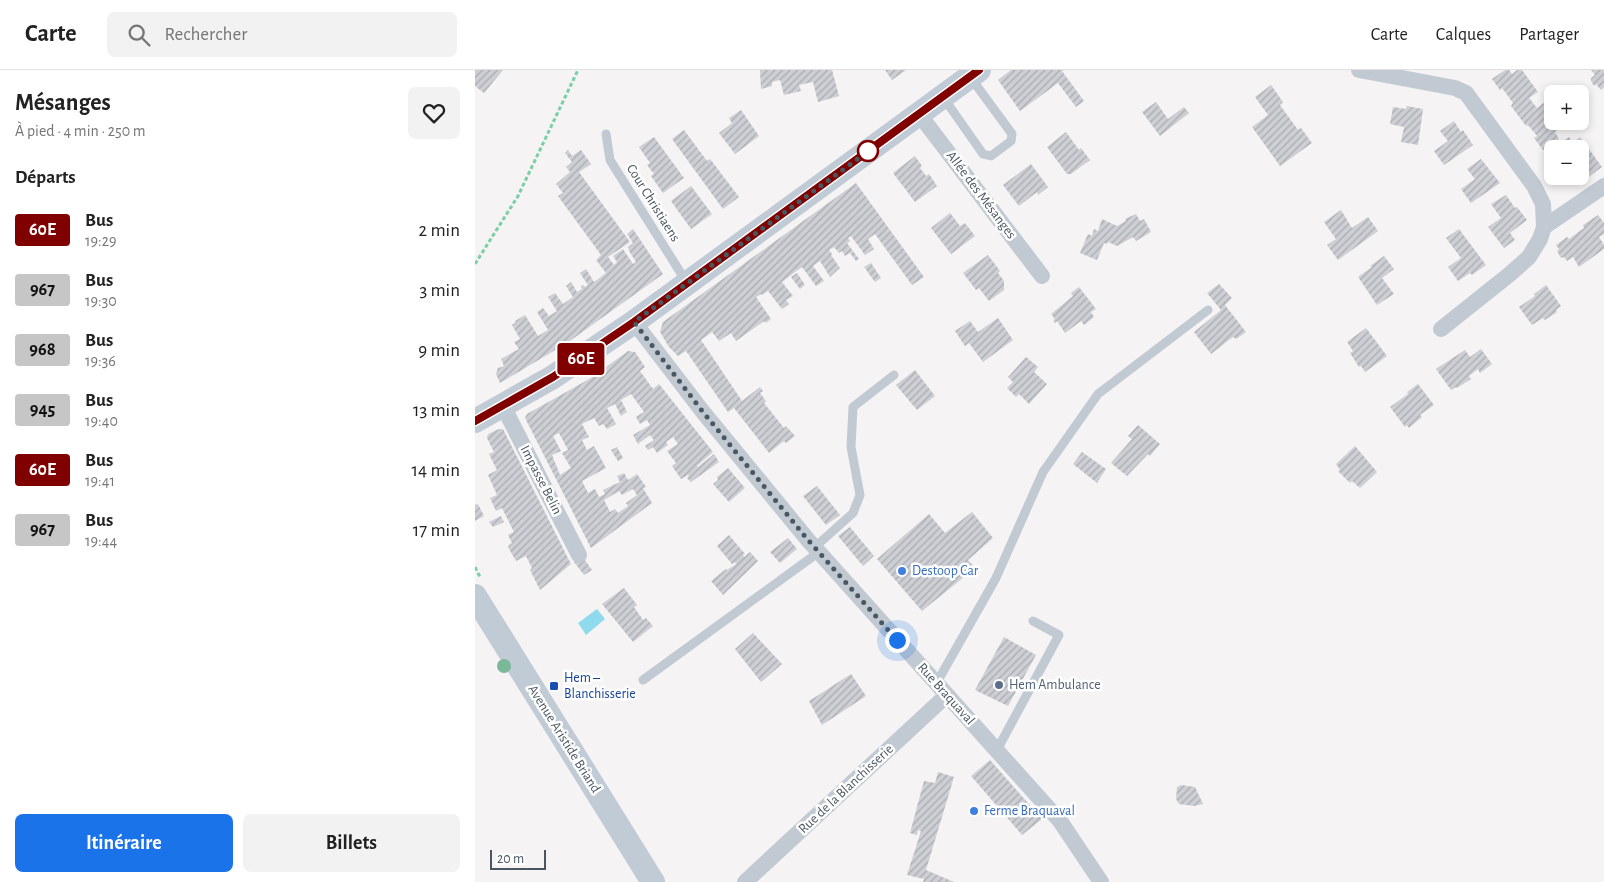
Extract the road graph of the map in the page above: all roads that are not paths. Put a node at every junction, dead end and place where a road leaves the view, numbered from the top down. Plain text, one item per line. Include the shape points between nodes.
1 (1359, 70) edge
2 (968, 74) edge
3 (1436, 77) edge
4 (942, 97) junction
5 (919, 114) junction
6 (606, 134) dead end
7 (1604, 186) edge
8 (1544, 227) junction
9 (1042, 276) dead end
10 (687, 283) junction
11 (1208, 310) dead end
12 (634, 322) junction
13 (1441, 329) dead end
14 (894, 375) dead end
15 (503, 406) junction
16 (475, 421) edge
17 (817, 549) junction
18 (579, 555) dead end
19 (475, 596) edge
20 (1033, 621) dead end
21 (643, 680) dead end
22 (941, 689) junction
23 (997, 750) junction
24 (653, 882) edge
25 (745, 882) edge
26 (1101, 882) edge

1 - 3 street
2 - 4 main road
2 - 4 lane via 1012,134 1011,142 991,156 983,154
3 - 8 street via 1466,93 1534,186 1543,204
4 - 5 main road
5 - 9 street, Allée des Mésanges
5 - 10 main road
6 - 10 lane, Cour Christiaens via 610,160
7 - 8 street
8 - 13 street via 1529,257
10 - 12 main road
11 - 22 lane via 1098,394 1043,472 996,578
12 - 15 main road
12 - 17 street, Rue Braquaval via 703,412
14 - 17 lane via 853,407 851,447 860,495 853,513
15 - 16 main road
15 - 18 street, Impasse Belin
17 - 21 lane
17 - 22 street, Rue Braquaval
19 - 24 main road, Avenue Aristide Briand
20 - 23 lane via 1059,635
22 - 23 street, Rue Braquaval
22 - 25 street, Rue de la Blanchisserie
23 - 26 street, Rue Braquaval via 1060,821

